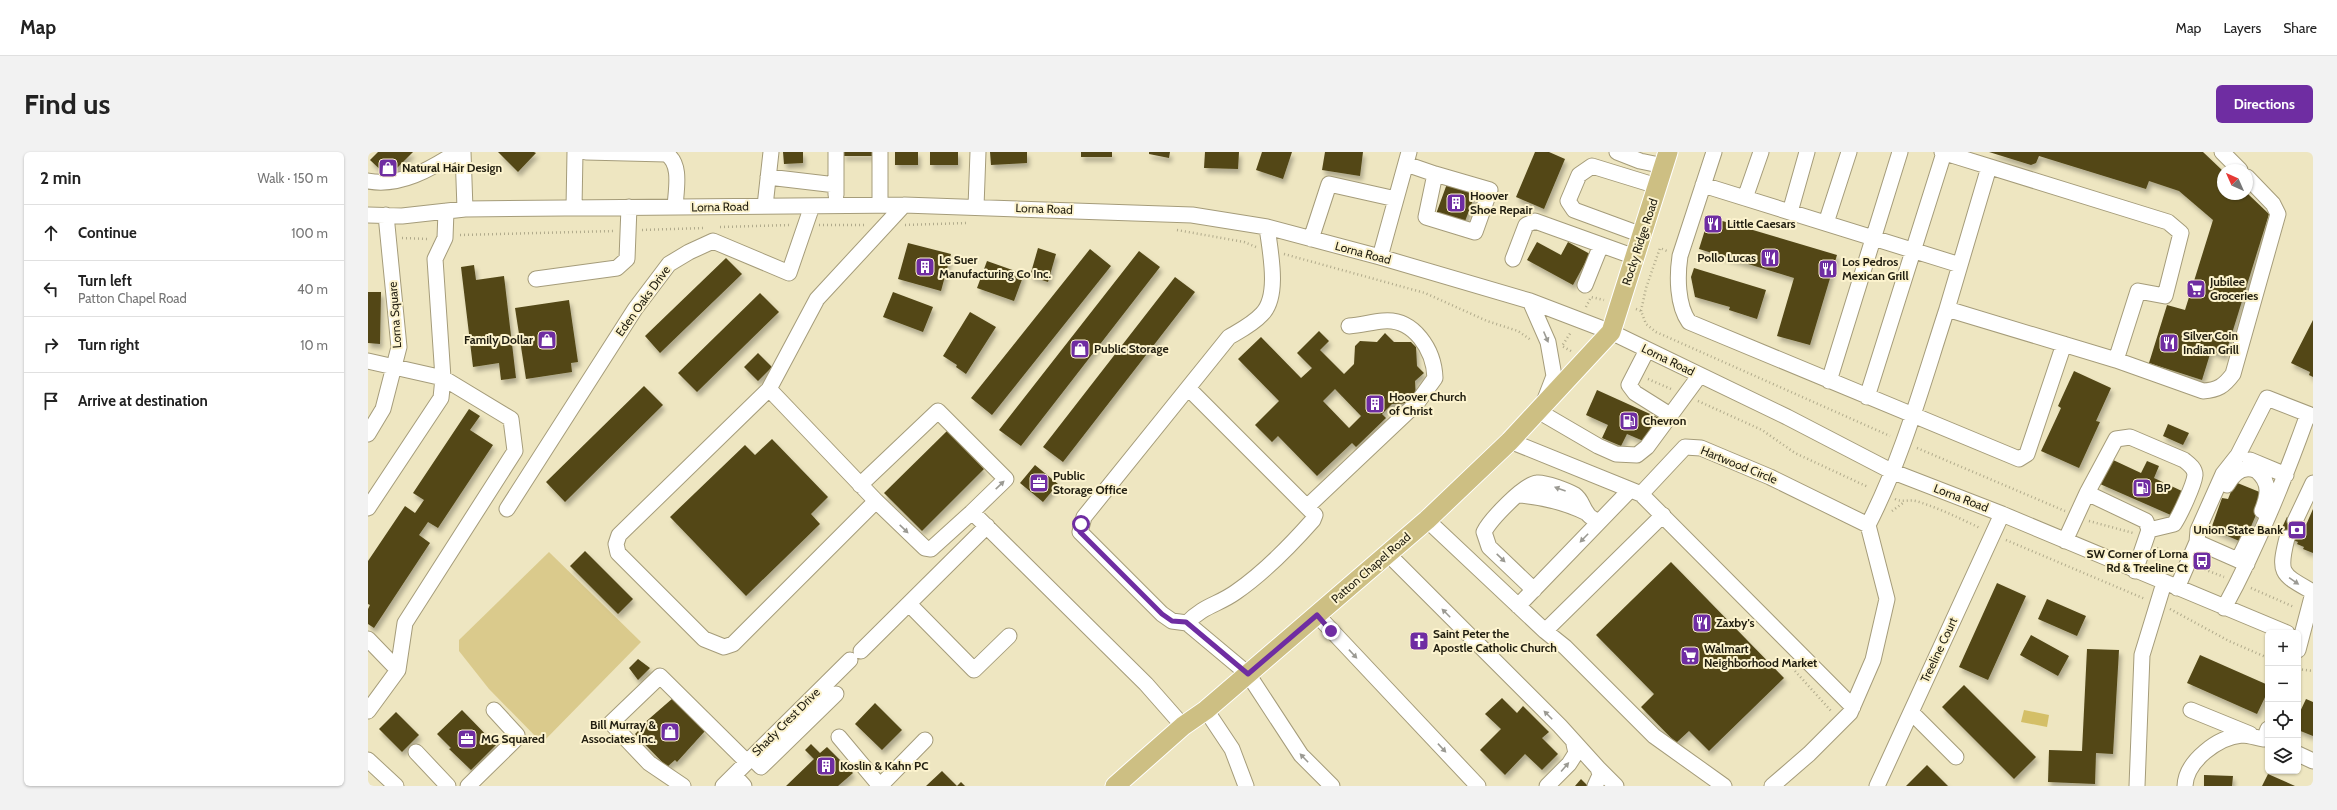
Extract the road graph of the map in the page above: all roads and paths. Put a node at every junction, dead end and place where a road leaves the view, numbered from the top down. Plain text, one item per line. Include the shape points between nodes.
1 (457, 152) edge
2 (463, 152) edge
3 (575, 152) edge
4 (586, 152) edge
5 (771, 152) edge
6 (836, 152) edge
7 (880, 152) edge
8 (978, 152) edge
9 (1617, 152) edge
10 (1714, 152) edge
11 (1761, 152) edge
12 (1807, 152) edge
13 (1849, 152) edge
14 (1900, 152) edge
15 (1943, 152) edge
16 (2222, 152) edge
17 (1408, 158) edge
18 (1666, 159) edge
19 (2234, 164) edge
20 (1990, 167) junction
21 (1435, 174) junction
22 (768, 177) junction
23 (368, 181) edge
24 (2253, 183) edge
25 (836, 185) junction
26 (1703, 185) junction
27 (1657, 186) junction
28 (1745, 198) junction
29 (1396, 200) junction
30 (836, 205) junction
31 (880, 205) junction
32 (904, 205) junction
33 (765, 206) junction
34 (812, 206) junction
35 (629, 207) junction
36 (675, 207) junction
37 (976, 207) junction
38 (574, 208) junction
39 (465, 209) junction
40 (446, 211) junction
41 (1790, 212) junction
42 (368, 215) edge
43 (386, 216) junction
44 (971, 223) dead end
45 (1826, 223) junction
46 (805, 225) junction
47 (885, 226) junction
48 (1268, 227) junction
49 (1171, 229) dead end
50 (628, 230) junction
51 (1642, 235) junction
52 (388, 236) junction
53 (445, 238) junction
54 (1874, 238) junction
55 (1311, 239) junction
56 (1601, 245) junction
57 (1270, 250) junction
58 (1915, 251) junction
59 (1680, 256) junction
60 (1380, 257) junction
61 (1635, 257) junction
62 (1513, 259) dead end
63 (1960, 265) junction
64 (536, 279) dead end
65 (1585, 285) dead end
66 (1530, 301) junction
67 (1619, 305) junction
68 (1947, 309) junction
69 (1642, 311) junction
70 (1349, 326) dead end
71 (1611, 332) junction
72 (1555, 344) junction
73 (2064, 344) junction
74 (1647, 350) junction
75 (2116, 360) junction
76 (368, 361) edge
77 (394, 368) junction
78 (1634, 373) junction
79 (1700, 375) junction
80 (442, 378) junction
81 (1829, 381) junction
82 (1188, 388) junction
83 (769, 389) junction
84 (1684, 395) junction
85 (1867, 397) junction
86 (1541, 408) junction
87 (1670, 415) junction
88 (2310, 415) edge
89 (1913, 416) junction
90 (368, 434) edge
91 (1889, 436) junction
92 (1510, 441) junction
93 (1903, 442) junction
94 (2238, 455) junction
95 (1877, 464) junction
96 (1891, 471) junction
97 (2286, 474) junction
98 (2313, 483) edge
99 (860, 485) junction
100 (1868, 487) junction
101 (1636, 492) junction
102 (2087, 493) junction
103 (1884, 494) junction
104 (876, 501) junction
105 (1903, 503) junction
106 (1308, 506) junction
107 (368, 508) edge
108 (507, 509) dead end
109 (972, 512) junction
110 (1663, 514) junction
111 (1889, 514) dead end
112 (2002, 514) junction
113 (2077, 516) junction
114 (1427, 520) junction
115 (2295, 521) dead end
116 (1599, 522) junction
117 (1868, 525) junction
118 (987, 526) junction
119 (1993, 534) junction
120 (2148, 535) junction
121 (2287, 538) dead end
122 (2065, 541) junction
123 (2199, 543) junction
124 (1388, 554) junction
125 (2243, 562) junction
126 (2188, 563) junction
127 (2135, 571) junction
128 (2238, 582) junction
129 (2171, 586) junction
130 (1534, 590) junction
131 (2313, 592) edge
132 (909, 604) junction
133 (2158, 604) junction
134 (1518, 606) junction
135 (2224, 608) junction
136 (2308, 613) junction
137 (1317, 615) junction
138 (1186, 622) junction
139 (2279, 630) edge
140 (1545, 631) junction
141 (1009, 636) dead end
142 (368, 639) edge
143 (2303, 643) edge
144 (2265, 657) edge
145 (1793, 668) dead end
146 (2301, 669) edge
147 (398, 670) junction
148 (2313, 671) edge
149 (1248, 674) junction
150 (836, 694) dead end
151 (1853, 707) junction
152 (369, 708) edge
153 (494, 710) dead end
154 (1206, 710) junction
155 (2191, 710) dead end
156 (1911, 712) junction
157 (1841, 722) junction
158 (1183, 726) junction
159 (2265, 736) edge
160 (838, 737) dead end
161 (2265, 737) edge
162 (925, 740) dead end
163 (1574, 744) junction
164 (416, 752) dead end
165 (2301, 755) edge
166 (1956, 757) dead end
167 (749, 760) junction
168 (2313, 761) edge
169 (369, 763) edge
170 (1598, 768) junction
171 (739, 781) edge
172 (396, 786) edge
173 (448, 786) edge
174 (468, 786) edge
175 (683, 786) edge
176 (723, 786) edge
177 (880, 786) edge
178 (1115, 786) edge
179 (1246, 786) edge
180 (1332, 786) edge
181 (1478, 786) edge
182 (1547, 786) edge
183 (1595, 786) edge
184 (1616, 786) edge
185 (1724, 786) edge
186 (1772, 786) edge
187 (1877, 786) edge
188 (2138, 786) edge
189 (2184, 786) edge

1 - 23 street via 414,176 379,182
2 - 39 street
3 - 38 street
4 - 36 street via 670,156 676,164
5 - 22 street
6 - 25 street
7 - 31 street
8 - 37 street
9 - 18 street via 1640,161
10 - 26 street
11 - 28 street
12 - 41 street
13 - 45 street
14 - 54 street
15 - 20 street
15 - 58 street
16 - 19 street
17 - 21 street
17 - 29 street
18 - 27 main road, Rocky Ridge Road
20 - 63 street
20 - 75 street via 2168,222 2181,233 2165,296 2138,291
21 - 21 street via 1426,217 1475,232 1490,190
22 - 25 street
22 - 33 street
24 - 75 street via 2273,204 2278,214 2233,374 2224,386 2214,391 2203,391
25 - 30 street
26 - 28 street
26 - 59 street
27 - 51 main road, Rocky Ridge Road
27 - 51 street via 1592,166 1579,175 1568,201 1574,210
28 - 41 street
29 - 55 street via 1329,184
29 - 60 street
30 - 31 street, Lorna Road
30 - 34 street, Lorna Road
31 - 32 street, Lorna Road
32 - 37 street, Lorna Road
32 - 47 street
33 - 34 street, Lorna Road
33 - 36 street, Lorna Road
34 - 46 street, Eden Oaks Drive
35 - 36 street, Lorna Road
35 - 38 street, Lorna Road
35 - 50 street
37 - 48 street, Lorna Road via 1192,215
38 - 39 street, Lorna Road
39 - 40 street, Lorna Road
40 - 43 street, Lorna Road
40 - 53 street
41 - 45 street
42 - 43 street, Lorna Road
43 - 52 street, Lorna Square
44 - 47 path
45 - 54 street
46 - 47 path
46 - 50 path
46 - 108 street, Eden Oaks Drive via 789,273 713,241 669,264 635,309
47 - 83 street via 817,299
48 - 55 street, Lorna Road
48 - 57 street
49 - 57 path via 1244,242
50 - 53 path via 470,234
50 - 64 street via 626,259 617,268
51 - 61 main road, Rocky Ridge Road
52 - 53 path via 422,240
52 - 77 street, Lorna Square via 399,348
53 - 80 street via 435,259
54 - 58 street
54 - 81 street
55 - 60 street, Lorna Road
56 - 61 street
56 - 62 street via 1535,221 1526,225
56 - 65 street
57 - 72 path via 1425,293 1487,321 1518,331 1537,344
57 - 82 street via 1273,285 1271,303 1253,322 1229,337
58 - 63 street
58 - 85 street
59 - 69 path via 1660,248 1646,288
59 - 81 street via 1678,272 1683,313 1689,322
60 - 66 street, Lorna Road
61 - 67 main road, Rocky Ridge Road
63 - 68 street
66 - 71 street, Lorna Road
66 -> 72 street
67 - 69 path
67 - 71 main road, Rocky Ridge Road
68 - 73 street
68 - 89 street
69 - 91 path via 1646,324 1656,332
70 - 106 street via 1384,321 1400,323 1412,330 1424,341 1429,350 1435,378 1417,403
71 - 74 street, Lorna Road
71 - 86 main road, Patton Chapel Road
72 - 86 street via 1554,376
73 - 75 street
73 - 89 street via 2027,454 2019,459
74 - 78 street
74 - 79 street, Lorna Road
76 - 77 street
77 - 80 street
77 - 90 street, Lorna Square via 383,409
78 - 84 path
78 - 87 street via 1629,385 1634,393
79 - 84 street
79 - 95 street, Lorna Road
80 - 107 street via 440,398
80 - 147 street via 511,419 515,451 405,623
81 - 85 street
82 - 106 street
82 - 138 street via 1084,517 1080,532 1162,614 1172,621
83 - 99 street
83 - 104 street via 626,526 616,544 618,553 704,639 724,647 732,644
84 - 87 street
84 - 100 path via 1762,430 1795,453
85 - 89 street
86 - 87 street via 1598,446 1616,454 1637,455 1647,447
86 - 92 main road, Patton Chapel Road
88 - 94 street via 2267,398
88 - 97 street
89 - 93 street
91 - 93 path
91 - 95 path
92 - 101 street
92 - 114 main road, Patton Chapel Road
93 - 96 street
93 - 113 path
94 - 97 street
94 - 123 street via 2223,474 2198,530
95 - 96 street, Lorna Road
95 - 100 path
96 - 103 street
96 - 112 street, Lorna Road
97 - 125 street
98 - 115 street
99 - 104 street
109 -> 99 street via 1006,479 938,411
100 - 103 path
101 - 110 street
101 - 116 street
101 - 117 street, Hartwood Circle via 1686,447 1701,448 1770,477
102 - 113 street
102 - 120 street via 2146,521
102 - 120 street via 2116,439 2130,437 2184,460 2192,466 2195,475 2181,514 2174,524
103 - 105 path
103 - 117 street
104 -> 109 street via 925,548 930,549
105 - 111 path
105 - 119 path via 1914,500 1945,511
106 - 138 street via 1315,515 1314,520 1287,549 1243,587 1209,604
109 - 118 street
110 - 140 street
110 - 151 street
112 - 119 street, Treeline Court
112 - 122 street, Lorna Road
113 - 120 path via 2096,524
113 - 122 street
114 - 124 main road, Patton Chapel Road
114 - 134 street
116 -> 130 street
116 -> 130 street via 1587,513 1576,496 1537,483 1526,488 1489,522 1484,532 1489,547
117 - 151 street via 1887,599 1873,660
118 - 132 street, Shady Crest Drive
118 - 158 street via 1146,684
119 - 133 path
119 - 156 street, Treeline Court
120 - 126 path via 2158,548
120 - 127 street
121 -> 131 street via 2281,562 2282,570 2293,581
122 - 127 street, Lorna Road
123 - 125 street
123 - 125 street via 2229,480 2238,471 2254,470 2265,480 2267,497
123 - 126 street
124 - 137 main road, Patton Chapel Road
163 -> 124 street via 1560,726
125 - 128 street
126 - 128 path
126 - 129 street
127 - 129 street, Lorna Road
128 - 135 street
128 - 136 path
129 - 133 street
129 - 135 street, Lorna Road
130 - 134 street
131 - 136 street
132 - 141 street via 974,670
132 - 167 street, Shady Crest Drive
133 - 144 path
133 - 188 street via 2142,655
134 - 140 street
135 - 139 street, Lorna Road
136 - 143 street
137 - 149 main road, Patton Chapel Road
137 -> 181 street
138 - 149 street
140 - 185 street via 1565,647 1654,736
142 - 147 street
145 - 157 path
146 - 148 path
147 - 152 street
149 - 154 main road, Patton Chapel Road
180 -> 149 street via 1300,755
150 - 167 street via 761,767
151 - 157 street
153 - 174 street via 517,735 516,740
154 - 158 main road, Patton Chapel Road
154 - 179 street via 1232,749
155 - 159 street
156 - 166 street
156 - 187 street, Treeline Court
157 - 186 street
158 - 178 main road, Patton Chapel Road
160 - 177 street
161 - 189 street via 2243,735 2225,739 2198,758 2185,777
162 - 177 street
163 - 170 street
182 -> 163 street via 1576,753
164 - 173 street
165 - 168 street
167 - 171 street, Shady Crest Drive
167 - 175 street via 660,676 611,723 649,763
169 - 172 street
170 - 183 street via 1600,775
170 - 184 street
171 - 176 street, Shady Crest Drive

